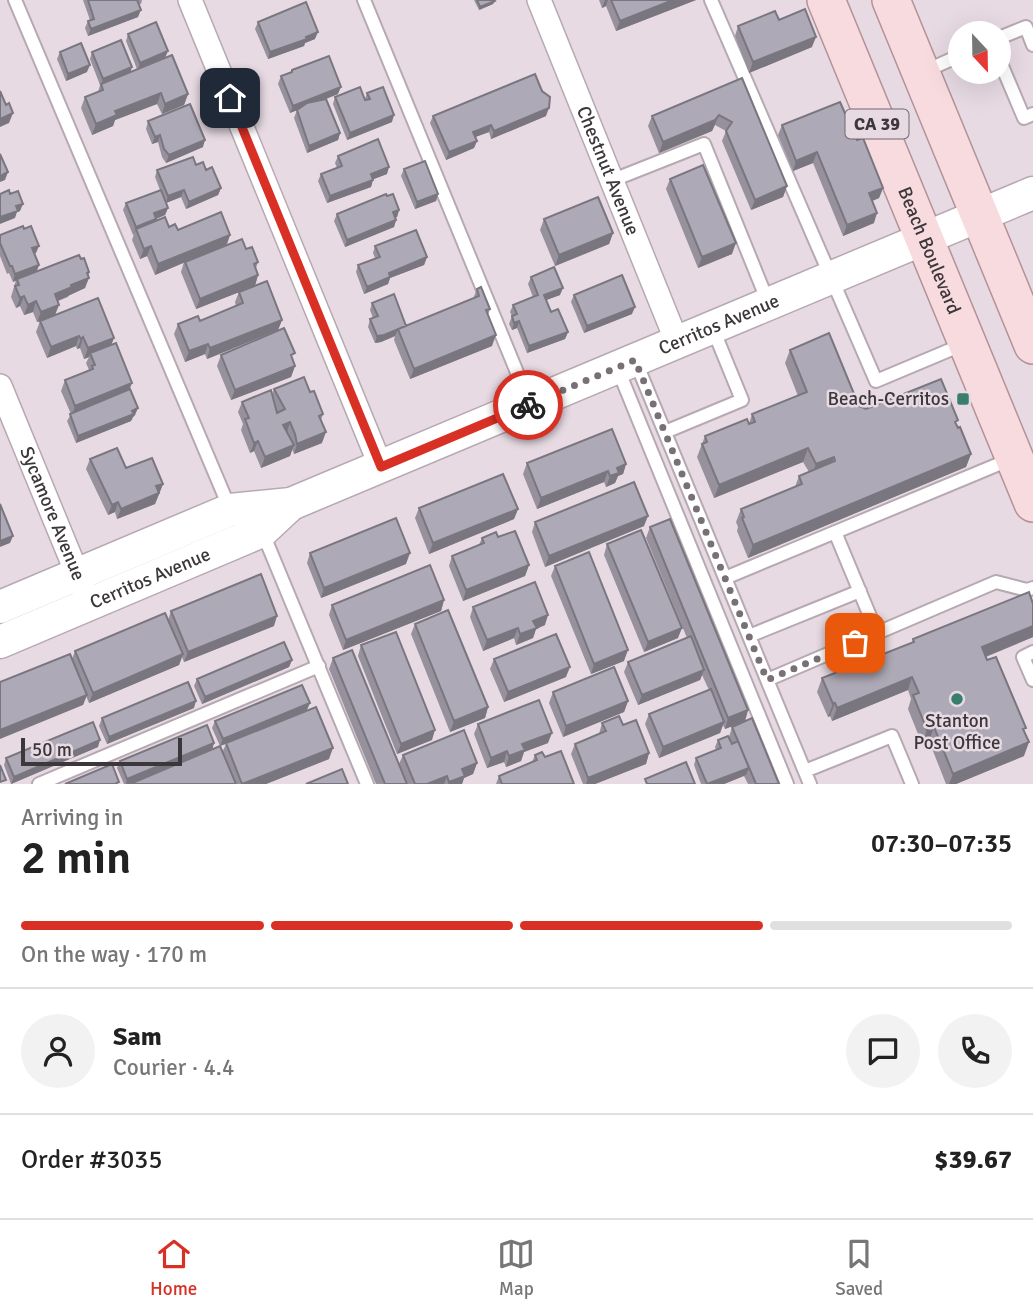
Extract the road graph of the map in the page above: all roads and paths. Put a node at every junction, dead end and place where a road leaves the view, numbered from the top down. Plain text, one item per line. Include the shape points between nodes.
1 (15, 0) edge
2 (190, 0) edge
3 (364, 0) edge
4 (539, 0) edge
5 (711, 0) edge
6 (826, 0) edge
7 (891, 0) edge
8 (1012, 33) edge
9 (1033, 45) edge
10 (948, 61) edge
11 (922, 72) junction
12 (1010, 84) edge
13 (1033, 114) edge
14 (613, 180) junction
15 (1033, 194) edge
16 (980, 216) junction
17 (924, 239) junction
18 (830, 278) junction
19 (769, 304) junction
20 (712, 327) junction
21 (677, 342) junction
22 (967, 343) junction
23 (1033, 345) edge
24 (626, 363) junction
25 (0, 386) edge
26 (530, 404) junction
27 (665, 432) junction
28 (1014, 457) junction
29 (381, 467) junction
30 (1033, 503) edge
31 (291, 504) junction
32 (230, 510) junction
33 (262, 531) junction
34 (835, 532) junction
35 (78, 575) junction
36 (725, 578) junction
37 (1033, 588) edge
38 (860, 591) junction
39 (90, 604) junction
40 (0, 607) edge
41 (877, 633) junction
42 (749, 636) junction
43 (0, 642) edge
44 (1033, 652) edge
45 (319, 666) junction
46 (767, 680) junction
47 (1033, 681) edge
48 (804, 771) junction
49 (39, 784) edge
50 (367, 784) edge
51 (787, 784) edge
52 (810, 784) edge
53 (912, 784) edge

1 - 32 lane
2 - 29 street
3 - 26 lane
4 - 14 street, Chestnut Avenue
5 - 18 lane
6 - 17 main road, Beach Boulevard / CA 39
7 - 11 main road, CA 39
8 - 9 lane via 1026,27
10 - 11 lane
11 - 16 main road, CA 39
12 - 13 lane via 1024,118
14 - 19 lane via 704,144
14 - 21 street, Chestnut Avenue
15 - 16 street, Cerritos Avenue
16 - 17 street, Cerritos Avenue
16 - 23 main road, CA 39
17 - 18 street, Cerritos Avenue
17 - 22 main road, Beach Boulevard / CA 39
18 - 19 street, Cerritos Avenue
18 - 22 lane via 876,381
19 - 20 street, Cerritos Avenue
20 - 21 street, Cerritos Avenue
20 - 27 lane via 743,400
21 - 24 street, Cerritos Avenue
22 - 28 main road, Beach Boulevard / CA 39
24 - 26 street, Cerritos Avenue
24 - 27 lane
24 - 51 lane
25 - 35 street, Sycamore Avenue
26 - 29 street, Cerritos Avenue
27 - 36 lane
28 - 30 main road, Beach Boulevard / CA 39
28 - 34 lane
29 - 31 street, Cerritos Avenue
31 - 32 street, Cerritos Avenue
31 - 33 street, Cerritos Avenue
32 - 35 street, Cerritos Avenue
33 - 39 street, Cerritos Avenue
33 - 45 lane
34 - 36 lane
34 - 38 lane
35 - 39 street, Sycamore Avenue
35 - 40 street, Cerritos Avenue
36 - 42 lane
37 - 41 lane via 996,582
38 - 41 lane
38 - 42 lane
39 - 43 street, Cerritos Avenue
41 - 46 lane
42 - 46 lane
44 - 47 lane via 1023,656
45 - 49 lane
45 - 50 lane
46 - 48 lane
48 - 52 lane
48 - 53 lane via 892,736

